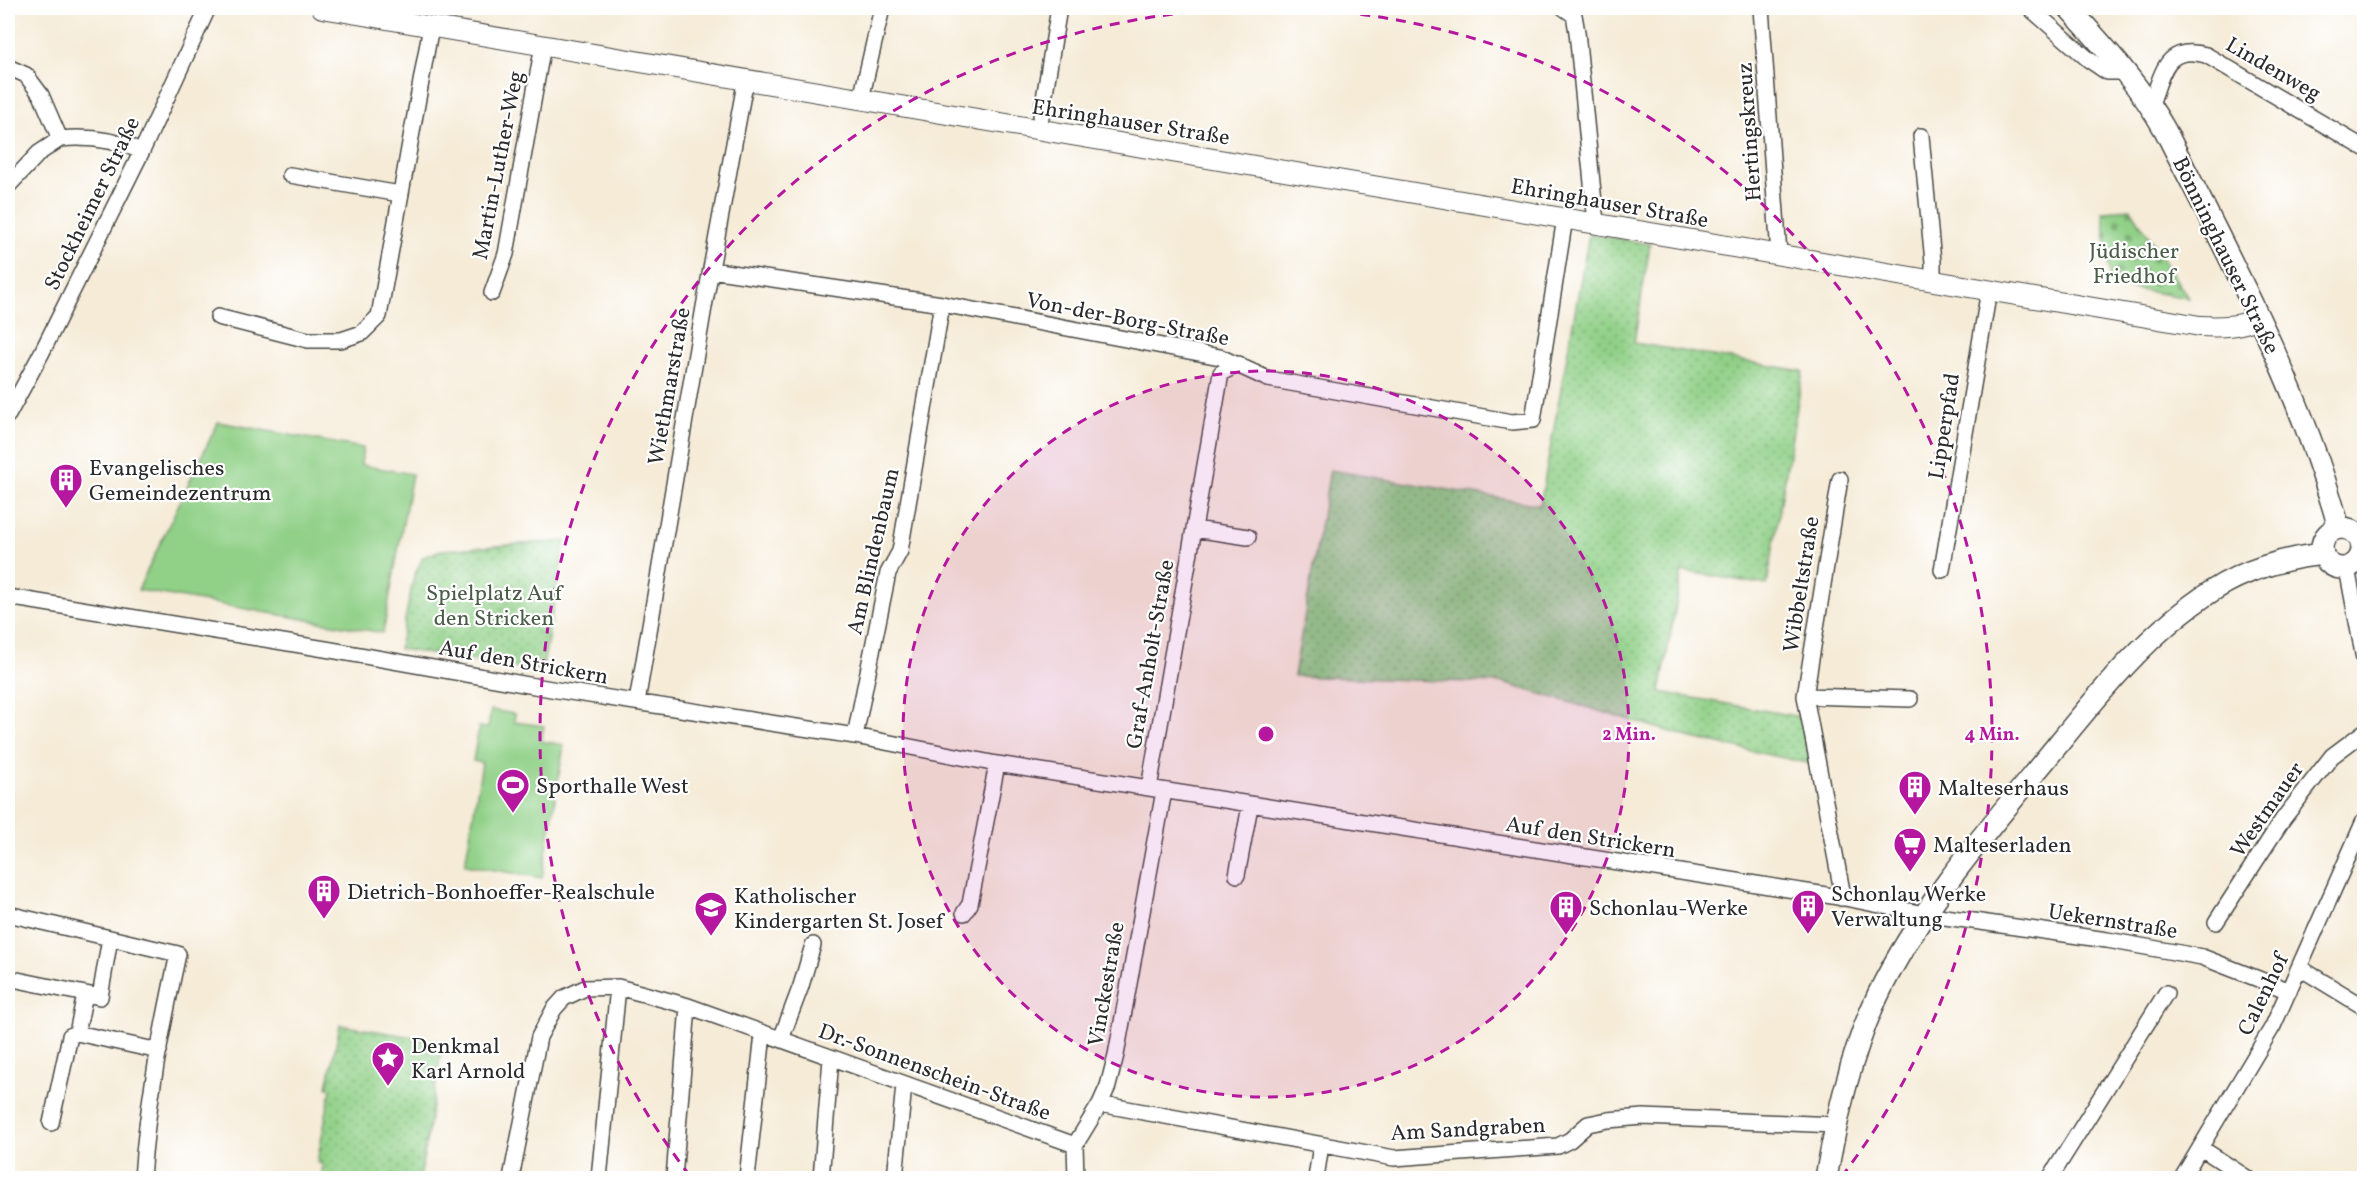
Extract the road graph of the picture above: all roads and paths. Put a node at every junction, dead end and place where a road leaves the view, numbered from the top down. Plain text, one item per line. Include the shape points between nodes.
1 (208, 8) edge
2 (322, 8) edge
3 (882, 8) edge
4 (1059, 8) edge
5 (1564, 8) edge
6 (1761, 8) edge
7 (2030, 8) edge
8 (2069, 8) edge
9 (431, 26) junction
10 (543, 45) junction
11 (8, 67) edge
12 (2127, 72) junction
13 (746, 78) junction
14 (861, 99) junction
15 (2151, 104) junction
16 (1039, 129) junction
17 (1921, 136) dead end
18 (60, 139) junction
19 (2364, 148) edge
20 (142, 151) junction
21 (290, 175) dead end
22 (8, 186) edge
23 (400, 194) junction
24 (1565, 218) junction
25 (1596, 223) junction
26 (1779, 254) junction
27 (711, 270) junction
28 (1933, 281) junction
29 (1989, 290) junction
30 (492, 294) dead end
31 (942, 304) junction
32 (218, 317) dead end
33 (2259, 318) junction
34 (1239, 364) junction
35 (8, 415) edge
36 (1840, 479) dead end
37 (2339, 528) junction
38 (1194, 529) junction
39 (1248, 537) dead end
40 (2364, 547) edge
41 (2323, 554) junction
42 (2347, 568) junction
43 (1942, 570) dead end
44 (8, 597) edge
45 (2364, 659) edge
46 (1805, 696) junction
47 (1910, 699) dead end
48 (637, 702) junction
49 (2364, 732) edge
50 (855, 736) junction
51 (997, 764) junction
52 (1157, 789) junction
53 (1250, 806) junction
54 (2364, 825) edge
55 (1237, 875) dead end
56 (1841, 898) junction
57 (964, 913) dead end
58 (8, 914) edge
59 (1924, 914) junction
60 (2216, 922) dead end
61 (110, 938) junction
62 (813, 945) dead end
63 (2300, 968) junction
64 (8, 978) edge
65 (618, 987) junction
66 (2289, 991) junction
67 (2166, 993) dead end
68 (85, 994) junction
69 (688, 1006) junction
70 (2364, 1007) edge
71 (77, 1033) junction
72 (763, 1034) junction
73 (781, 1039) junction
74 (159, 1051) junction
75 (831, 1059) junction
76 (904, 1085) junction
77 (1100, 1104) junction
78 (51, 1124) dead end
79 (1836, 1125) junction
80 (1075, 1145) junction
81 (1322, 1145) junction
82 (2201, 1148) junction
83 (142, 1179) edge
84 (511, 1179) edge
85 (599, 1179) edge
86 (674, 1179) edge
87 (747, 1179) edge
88 (821, 1179) edge
89 (895, 1179) edge
90 (1076, 1179) edge
91 (1316, 1179) edge
92 (1826, 1179) edge
93 (2050, 1179) edge
94 (2182, 1179) edge
95 (2247, 1179) edge

1 - 20 street, Stockheimer Straße
2 - 9 street, Ehringhauser Straße
3 - 14 street
4 - 16 street
5 - 25 street via 1574,15 1577,33
6 - 26 street, Hertingskreuz
7 - 12 street via 2107,72
8 - 12 main road, Bönninghauser Straße
9 - 10 street, Ehringhauser Straße
9 - 23 street
10 - 13 street, Ehringhauser Straße
10 - 30 street, Martin-Luther-Weg via 506,254
11 - 18 street via 26,75 42,96
12 - 15 main road, Bönninghauser Straße
13 - 14 street, Ehringhauser Straße
13 - 27 street, Wiethmarstraße
14 - 16 street, Ehringhauser Straße
15 - 19 street, Lindenweg via 2166,66 2177,54 2190,51 2206,55
15 - 33 main road, Bönninghauser Straße
16 - 24 street, Ehringhauser Straße
17 - 28 street
18 - 20 street via 82,137 121,142
18 - 22 street via 39,153
20 - 35 street, Stockheimer Straße
21 - 23 street
23 - 32 street via 379,316 362,333 341,340 308,340
24 - 25 street, Ehringhauser Straße
24 - 34 street, Von-der-Borg-Straße via 1533,420 1512,422 1268,379
25 - 26 street, Ehringhauser Straße
26 - 28 street, Ehringhauser Straße
27 - 31 street, Von-der-Borg-Straße
27 - 48 street, Wiethmarstraße
28 - 29 street, Ehringhauser Straße
29 - 33 street, Ehringhauser Straße via 2200,326 2245,325
29 - 43 street, Lipperpfad
31 - 34 street, Von-der-Borg-Straße via 1220,357
31 - 50 street, Am Blindenbaum via 900,551 888,573
33 - 37 main road, Bönninghauser Straße via 2318,460
34 - 38 street, Graf-Anholt-Straße via 1221,373
36 - 46 street, Wibbeltstraße
37 - 40 main road via 2358,534
37 - 41 main road via 2324,540
38 - 39 street
38 - 52 street, Graf-Anholt-Straße
40 - 42 main road via 2359,560
41 - 42 main road via 2330,564
41 - 59 main road via 2290,559 2231,580 2156,634 2027,782
42 - 45 street
44 - 48 street, Auf den Strickern
46 - 47 street
46 - 56 street, Wibbeltstraße
48 - 50 street, Auf den Strickern
49 - 60 street, Westmauer via 2332,756 2283,819
50 - 51 street, Auf den Strickern
51 - 52 street, Auf den Strickern
51 - 57 street via 970,904
52 - 53 street, Auf den Strickern
52 - 77 street, Vinckestraße via 1116,1055
53 - 55 street
53 - 56 street, Auf den Strickern
54 - 63 street, Calenhof
56 - 59 street, Auf den Strickern
58 - 61 street
59 - 66 street, Uekernstraße via 2202,957
59 - 79 main road via 1877,997
61 - 68 street via 100,997
61 - 74 street via 178,954
62 - 73 street, Dr.-Sonnenschein-Straße
63 - 66 street, Calenhof
63 - 70 street
64 - 68 street
65 - 69 street, Dr.-Sonnenschein-Straße
65 - 84 street, Dr.-Sonnenschein-Straße via 585,988 564,998 539,1037
65 - 85 street
66 - 82 street, Calenhof via 2257,1056
67 - 93 street
68 - 71 street
69 - 72 street, Dr.-Sonnenschein-Straße
69 - 86 street
71 - 74 street
71 - 78 street via 70,1036
72 - 73 street, Dr.-Sonnenschein-Straße
72 - 87 street
73 - 75 street, Dr.-Sonnenschein-Straße
74 - 83 street
75 - 76 street, Dr.-Sonnenschein-Straße
75 - 88 street
76 - 80 street, Dr.-Sonnenschein-Straße
76 - 89 street
77 - 80 street, Vinckestraße
77 - 81 street, Am Sandgraben
79 - 81 street, Am Sandgraben via 1643,1117 1588,1124 1558,1146 1394,1158
79 - 92 main road
80 - 90 street
81 - 91 street
82 - 94 street, Calenhof
82 - 95 street

